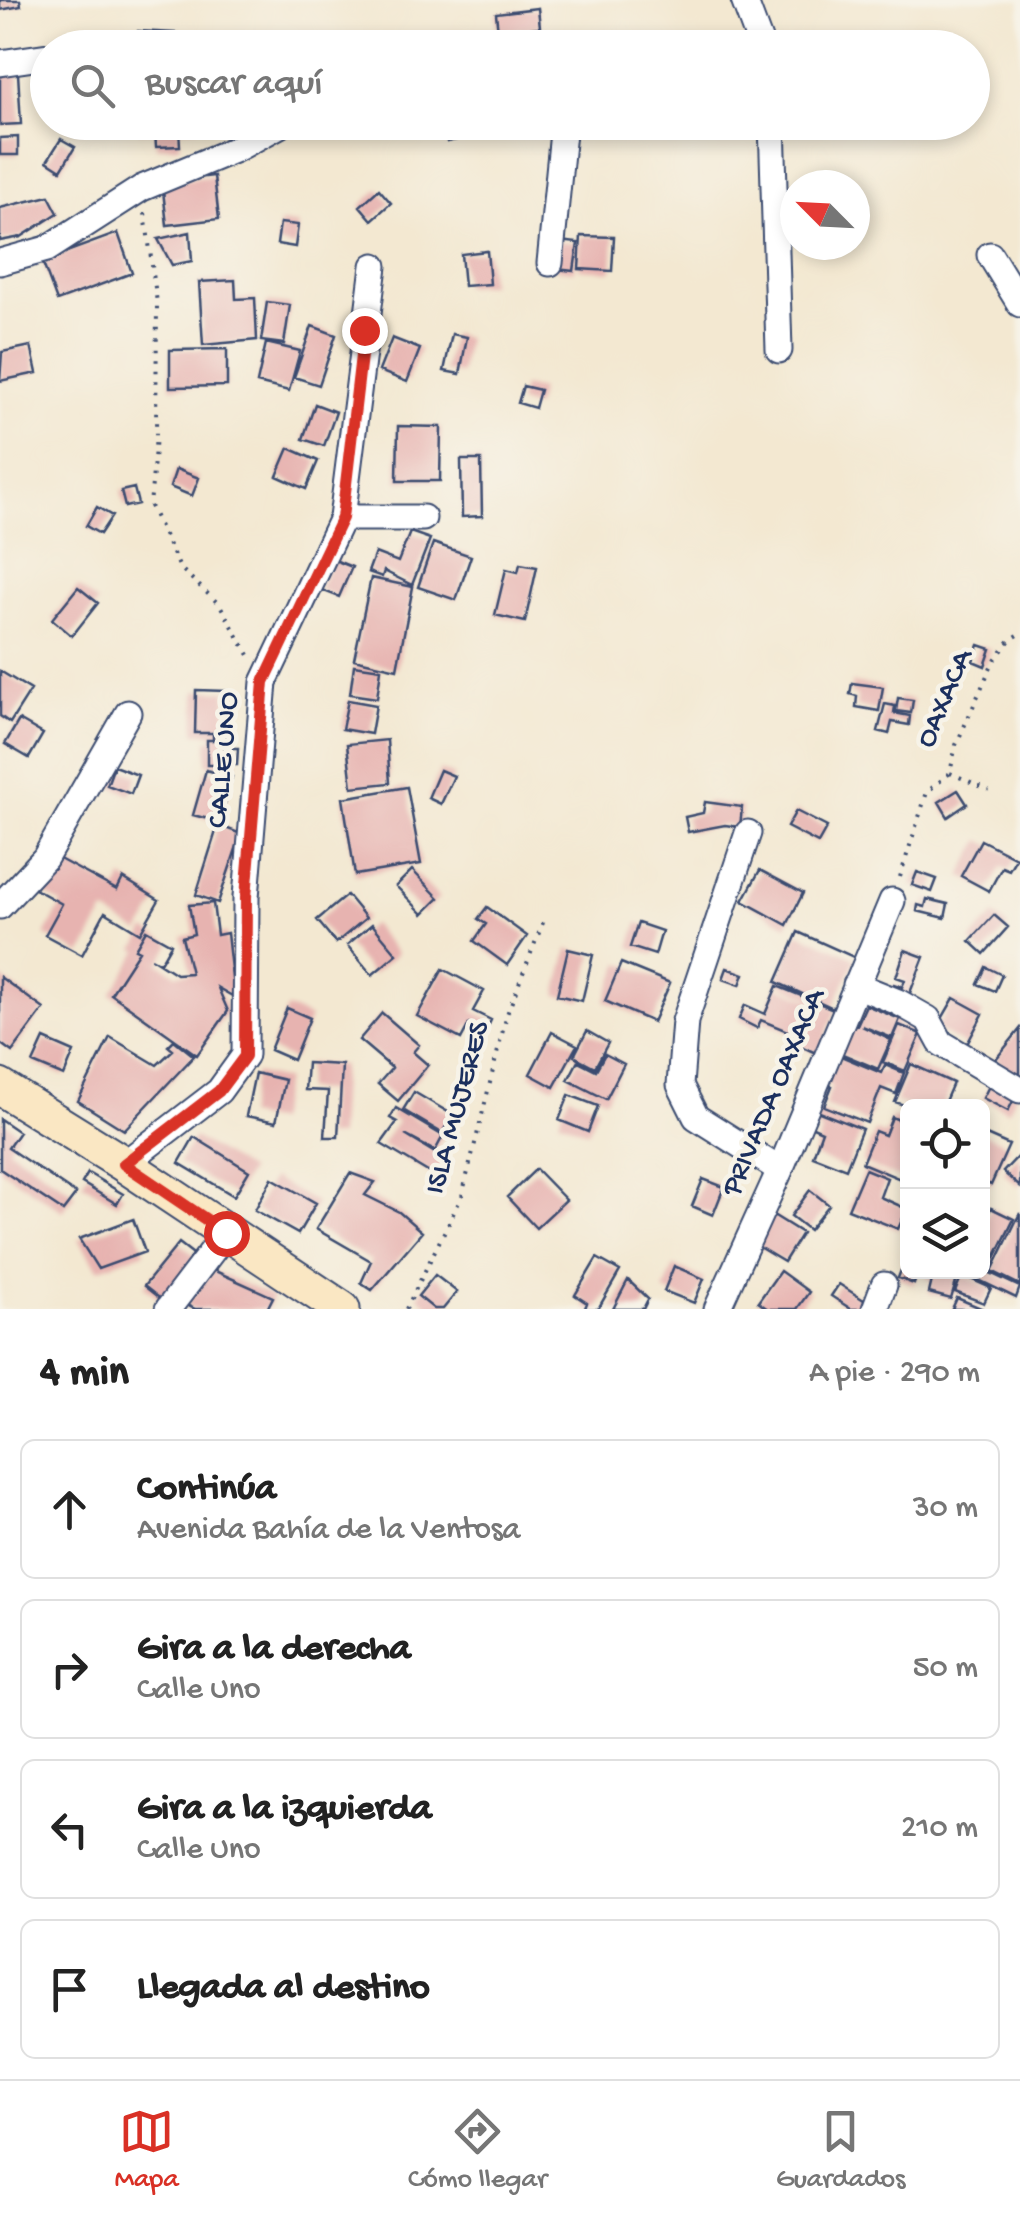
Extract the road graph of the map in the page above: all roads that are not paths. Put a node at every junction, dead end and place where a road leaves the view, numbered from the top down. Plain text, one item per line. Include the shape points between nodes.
1 (744, 0) edge
2 (755, 30) edge
3 (30, 59) edge
4 (0, 63) edge
5 (252, 140) edge
6 (562, 140) edge
7 (773, 140) edge
8 (990, 255) dead end
9 (0, 262) edge
10 (550, 263) dead end
11 (374, 266) dead end
12 (1020, 304) edge
13 (779, 350) dead end
14 (342, 518) junction
15 (423, 518) dead end
16 (128, 713) dead end
17 (748, 832) dead end
18 (892, 901) road end
19 (0, 906) edge
20 (856, 985) junction
21 (0, 1087) edge
22 (1020, 1090) edge
23 (124, 1164) junction
24 (780, 1170) junction
25 (226, 1233) junction
26 (168, 1309) edge
27 (342, 1309) edge
28 (717, 1309) edge

1 - 2 street
3 - 4 street
5 - 9 street via 142,188 48,249
6 - 10 street
7 - 13 street
8 - 12 street
11 - 14 street, CALLE UNO
14 - 15 street
14 - 23 street, CALLE UNO via 264,682 246,897 245,1056 219,1091
16 - 19 street via 45,858
17 - 24 street via 685,1022 680,1085 696,1116
18 - 20 street, PRIVADA OAXACA
20 - 22 street via 928,1020 941,1043
20 - 24 street, PRIVADA OAXACA
21 - 23 main road
23 - 25 main road
24 - 28 street, PRIVADA OAXACA
25 - 26 street
25 - 27 main road

